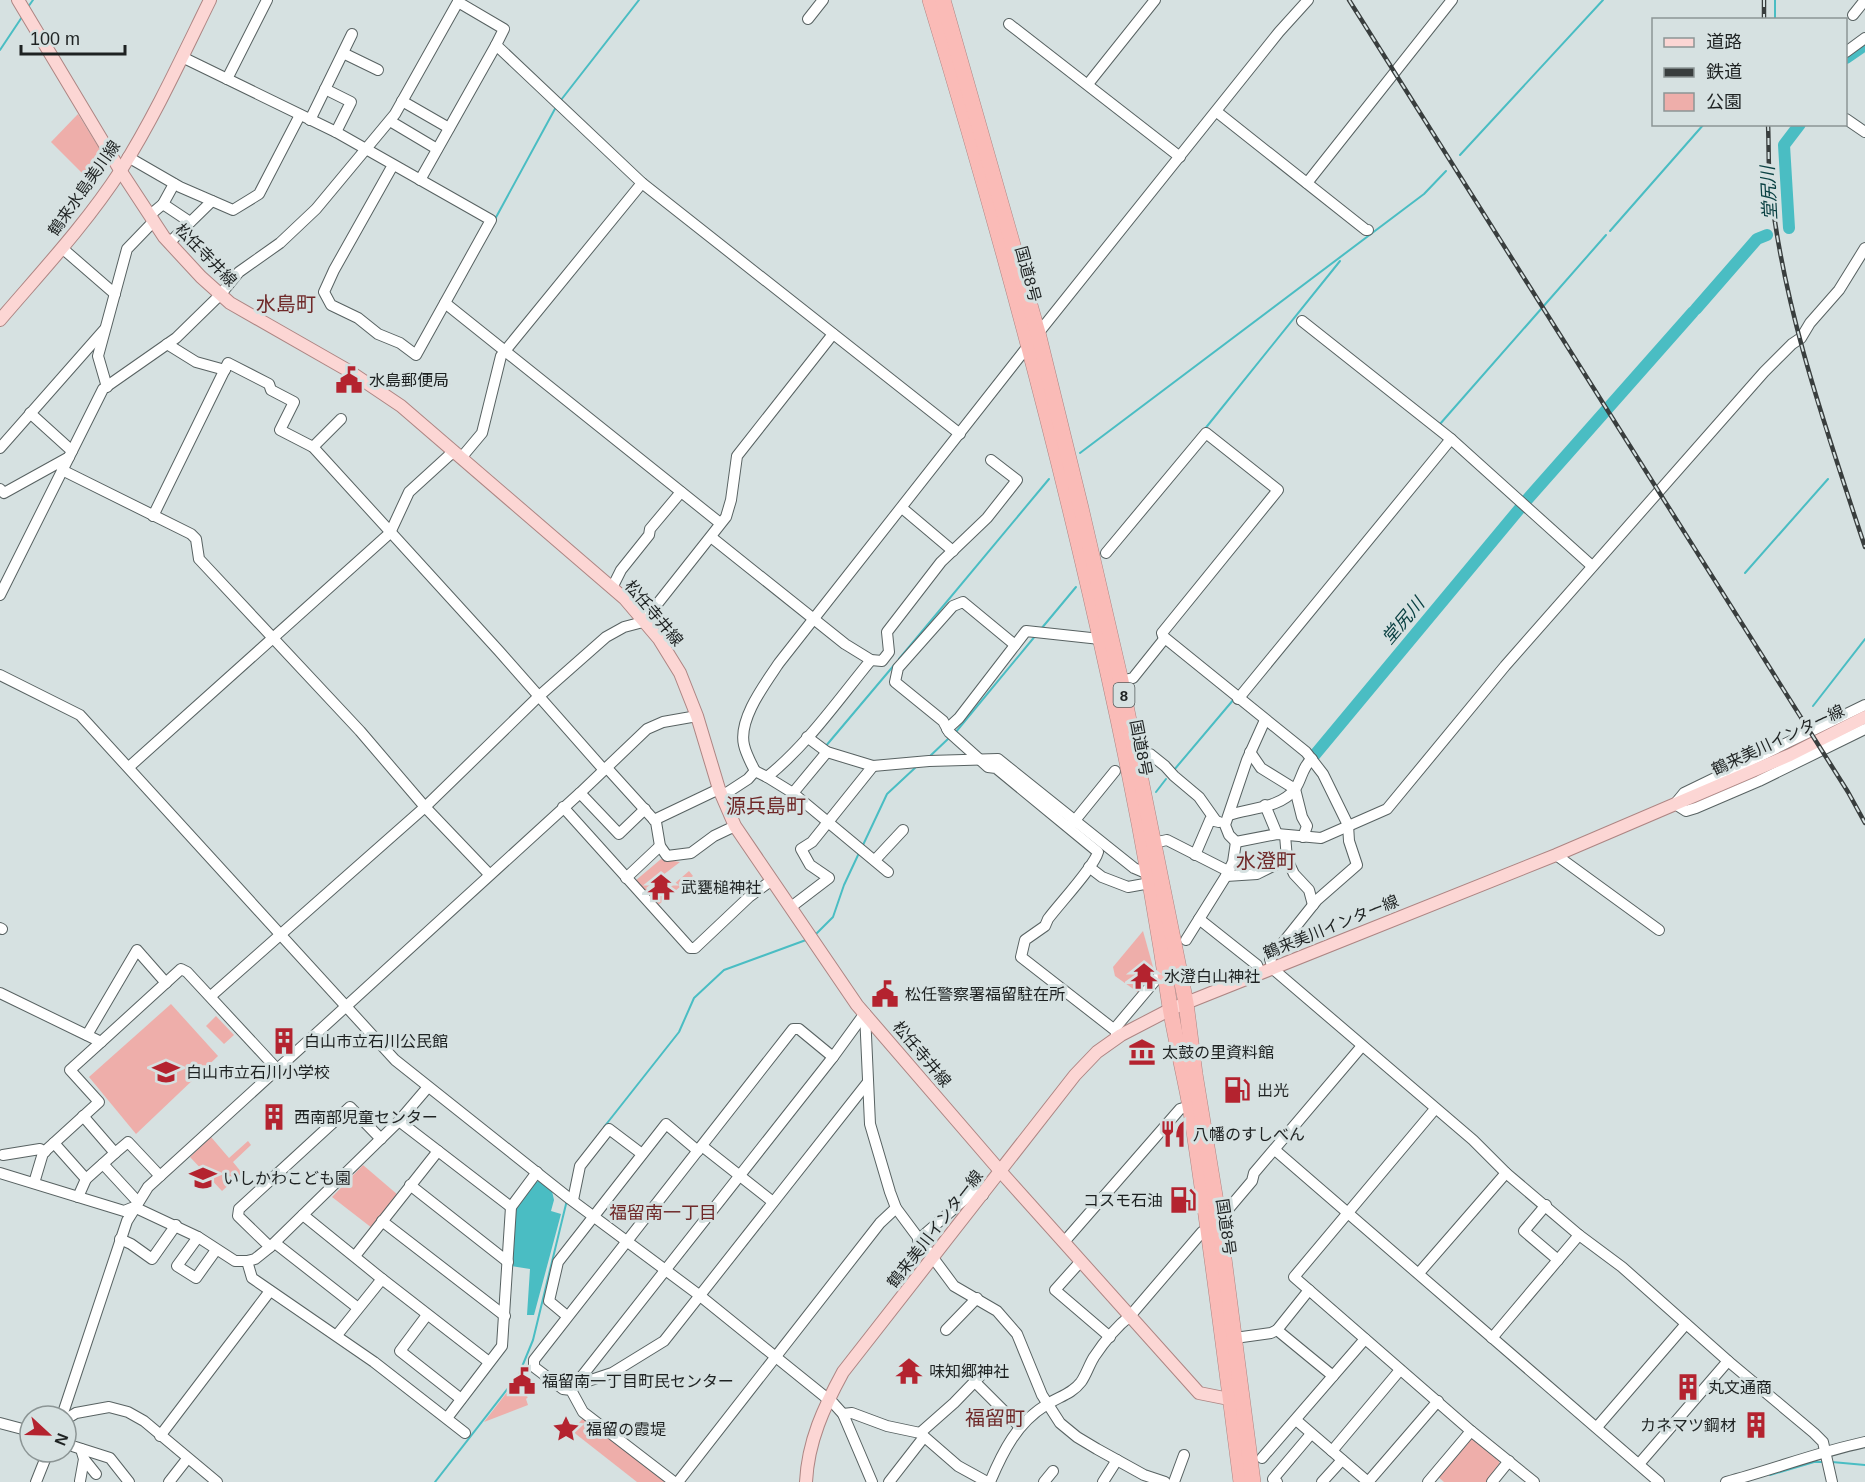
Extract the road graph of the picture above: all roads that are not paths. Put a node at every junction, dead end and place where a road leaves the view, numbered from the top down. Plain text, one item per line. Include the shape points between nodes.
1 (209, 0) edge
2 (267, 0) edge
3 (823, 0) edge
4 (930, 0) edge
5 (944, 0) edge
6 (1155, 0) edge
7 (1308, 0) edge
8 (1452, 0) edge
9 (1865, 0) edge
10 (458, 1) edge
11 (23, 8) edge
12 (1853, 15) dead end
13 (808, 19) dead end
14 (1009, 24) dead end
15 (352, 33) dead end
16 (1865, 38) edge
17 (496, 45) junction
18 (1847, 51) edge
19 (343, 53) junction
20 (182, 57) junction
21 (378, 70) dead end
22 (227, 79) junction
23 (1088, 84) junction
24 (325, 89) junction
25 (402, 101) junction
26 (1216, 112) junction
27 (305, 117) junction
28 (390, 121) junction
29 (1847, 121) edge
30 (449, 128) junction
31 (336, 132) junction
32 (1865, 132) edge
33 (103, 142) junction
34 (135, 145) junction
35 (437, 149) junction
36 (367, 150) junction
37 (128, 157) junction
38 (1180, 157) junction
39 (393, 165) junction
40 (120, 170) junction
41 (420, 180) junction
42 (642, 183) junction
43 (1307, 183) junction
44 (174, 184) junction
45 (133, 189) junction
46 (106, 190) junction
47 (212, 201) junction
48 (163, 204) junction
49 (152, 218) junction
50 (190, 222) junction
51 (1368, 230) dead end
52 (169, 243) junction
53 (62, 248) junction
54 (1865, 248) edge
55 (116, 294) junction
56 (220, 295) junction
57 (445, 303) junction
58 (0, 320) edge
59 (1302, 321) dead end
60 (106, 328) junction
61 (1038, 333) junction
62 (833, 334) junction
63 (167, 344) junction
64 (1028, 346) junction
65 (505, 351) junction
66 (225, 370) junction
67 (107, 387) junction
68 (30, 413) junction
69 (341, 419) dead end
70 (960, 434) junction
71 (1451, 439) junction
72 (313, 447) junction
73 (0, 448) edge
74 (70, 454) junction
75 (458, 455) junction
76 (991, 460) dead end
77 (62, 470) junction
78 (0, 489) edge
79 (681, 492) junction
80 (902, 508) junction
81 (153, 516) junction
82 (720, 523) junction
83 (390, 533) junction
84 (711, 537) junction
85 (953, 551) junction
86 (1106, 553) dead end
87 (1592, 566) junction
88 (612, 588) junction
89 (0, 595) edge
90 (813, 618) junction
91 (643, 622) junction
92 (272, 639) junction
93 (1100, 639) junction
94 (1164, 639) junction
95 (1015, 645) junction
96 (871, 660) junction
97 (0, 675) edge
98 (1121, 681) junction
99 (538, 697) junction
100 (1238, 699) junction
101 (1865, 705) edge
102 (697, 716) junction
103 (1865, 717) edge
104 (1265, 720) junction
105 (1865, 729) edge
106 (951, 733) junction
107 (807, 737) junction
108 (827, 752) junction
109 (1250, 752) junction
110 (1136, 757) junction
111 (979, 759) junction
112 (1312, 759) junction
113 (873, 766) junction
114 (129, 767) junction
115 (606, 769) junction
116 (755, 771) junction
117 (1115, 771) dead end
118 (767, 777) junction
119 (1295, 789) junction
120 (721, 792) junction
121 (580, 793) junction
122 (793, 793) junction
123 (1675, 804) junction
124 (1087, 805) junction
125 (1265, 805) junction
126 (424, 807) junction
127 (563, 807) junction
128 (645, 810) junction
129 (654, 820) junction
130 (1224, 820) junction
131 (828, 822) junction
132 (1072, 823) junction
133 (1348, 825) junction
134 (735, 826) junction
135 (903, 830) dead end
136 (1281, 834) junction
137 (1303, 837) junction
138 (1236, 842) junction
139 (1153, 843) junction
140 (660, 846) junction
141 (867, 854) junction
142 (1195, 855) junction
143 (1556, 855) junction
144 (1287, 859) junction
145 (1089, 867) junction
146 (888, 872) dead end
147 (489, 874) junction
148 (1227, 874) junction
149 (626, 878) junction
150 (1149, 878) junction
151 (772, 880) junction
152 (1313, 905) junction
153 (791, 907) junction
154 (1199, 918) junction
155 (1659, 930) dead end
156 (281, 934) junction
157 (1186, 940) dead end
158 (1267, 971) junction
159 (1159, 976) dead end
160 (166, 983) junction
161 (0, 993) edge
162 (211, 996) junction
163 (1186, 1002) junction
164 (345, 1006) junction
165 (1171, 1009) junction
166 (865, 1013) junction
167 (87, 1035) junction
168 (1116, 1035) junction
169 (101, 1042) junction
170 (1362, 1046) junction
171 (833, 1057) junction
172 (277, 1069) junction
173 (868, 1082) junction
174 (428, 1087) junction
175 (1190, 1106) junction
176 (1435, 1109) junction
177 (83, 1116) junction
178 (399, 1121) junction
179 (381, 1139) junction
180 (54, 1143) junction
181 (700, 1148) junction
182 (1275, 1150) junction
183 (438, 1151) junction
184 (45, 1152) junction
185 (115, 1153) junction
186 (642, 1154) junction
187 (3, 1155) dead end
188 (103, 1164) junction
189 (1000, 1172) junction
190 (0, 1173) edge
191 (537, 1173) junction
192 (1506, 1173) junction
193 (160, 1176) junction
194 (740, 1176) junction
195 (86, 1179) junction
196 (34, 1183) junction
197 (410, 1185) junction
198 (983, 1195) junction
199 (78, 1197) junction
200 (570, 1198) junction
201 (773, 1202) junction
202 (136, 1204) junction
203 (1546, 1205) junction
204 (511, 1207) junction
205 (896, 1208) junction
206 (1347, 1212) junction
207 (1221, 1213) junction
208 (303, 1215) junction
209 (594, 1216) junction
210 (382, 1221) junction
211 (176, 1226) junction
212 (1202, 1232) dead end
213 (1579, 1235) junction
214 (198, 1237) junction
215 (120, 1239) junction
216 (918, 1240) junction
217 (628, 1241) junction
218 (1064, 1242) junction
219 (272, 1245) junction
220 (216, 1250) junction
221 (355, 1256) junction
222 (932, 1259) junction
223 (1558, 1260) junction
224 (247, 1261) junction
225 (1081, 1261) junction
226 (508, 1262) junction
227 (666, 1271) junction
228 (1419, 1274) junction
229 (382, 1280) junction
230 (1309, 1290) junction
231 (270, 1291) junction
232 (699, 1295) junction
233 (977, 1298) junction
234 (358, 1308) junction
235 (428, 1315) junction
236 (505, 1316) junction
237 (567, 1316) junction
238 (1130, 1316) junction
239 (1686, 1324) junction
240 (946, 1330) dead end
241 (1277, 1330) junction
242 (337, 1335) junction
243 (1110, 1336) junction
244 (1234, 1338) junction
245 (1492, 1338) junction
246 (1365, 1339) junction
247 (776, 1358) junction
248 (1728, 1361) junction
249 (489, 1362) junction
250 (1400, 1370) junction
251 (1333, 1376) junction
252 (580, 1380) junction
253 (571, 1390) junction
254 (461, 1399) junction
255 (828, 1400) junction
256 (1236, 1401) junction
257 (1438, 1401) junction
258 (66, 1404) edge
259 (1046, 1404) junction
260 (78, 1413) edge
261 (843, 1414) junction
262 (447, 1418) junction
263 (1296, 1420) junction
264 (0, 1423) edge
265 (1019, 1426) junction
266 (1597, 1427) junction
267 (18, 1428) edge
268 (1471, 1431) junction
269 (465, 1432) dead end
270 (1311, 1434) junction
271 (922, 1435) junction
272 (160, 1436) junction
273 (1865, 1442) edge
274 (78, 1451) edge
275 (1332, 1451) junction
276 (83, 1454) junction
277 (1184, 1455) dead end
278 (1262, 1458) dead end
279 (188, 1459) junction
280 (1827, 1459) junction
281 (1117, 1460) junction
282 (1342, 1460) junction
283 (1509, 1461) junction
284 (43, 1464) edge
285 (1639, 1464) junction
286 (1053, 1471) dead end
287 (96, 1474) dead end
288 (80, 1481) edge
289 (893, 1481) edge
290 (36, 1482) edge
291 (129, 1482) edge
292 (169, 1482) edge
293 (217, 1482) edge
294 (676, 1482) edge
295 (806, 1482) edge
296 (872, 1482) edge
297 (988, 1482) edge
298 (1044, 1482) edge
299 (1103, 1482) edge
300 (1165, 1482) edge
301 (1174, 1482) edge
302 (1241, 1482) edge
303 (1253, 1482) edge
304 (1277, 1482) edge
305 (1323, 1482) edge
306 (1428, 1482) edge
307 (1492, 1482) edge
308 (1534, 1482) edge
309 (1659, 1482) edge
310 (1726, 1482) edge
311 (1832, 1482) edge

1 - 20 main road, 鶴来水島美川線
2 - 22 street
3 - 13 street
4 - 64 highway, 国道8号 / 8
5 - 61 highway, 国道8号 / 8
6 - 23 street
7 - 26 street
8 - 43 street
9 - 12 street
10 - 17 street via 504,29
10 - 25 street
11 - 33 main road, 松任寺井線
14 - 23 street
15 - 19 street
16 - 18 street
17 - 30 street
17 - 42 street
19 - 21 street
19 - 24 street
20 - 22 street
20 - 34 main road, 鶴来水島美川線
22 - 27 street
23 - 38 street
24 - 27 street
24 - 31 street via 351,102
25 - 28 street
25 - 30 street
26 - 38 street
26 - 43 street
27 - 31 street
27 - 47 street via 259,194 233,210
28 - 35 street
28 - 36 street
29 - 32 street
30 - 35 street
31 - 36 street
33 - 34 main road via 116,149
33 - 40 main road, 松任寺井線
34 - 37 main road, 鶴来水島美川線
35 - 41 street
36 - 39 street
36 - 56 street via 316,209 280,243 239,272
37 - 40 main road, 鶴来水島美川線
37 - 44 street
38 - 61 street
39 - 41 street
39 - 57 street via 324,292 332,305 416,355
40 - 45 main road, 松任寺井線
40 - 46 main road, 鶴来水島美川線
41 - 57 street via 490,220
42 - 62 street
42 - 65 street
43 - 51 street
44 - 47 street
44 - 48 street
45 - 46 main road
45 - 49 main road, 松任寺井線
46 - 53 main road, 鶴来水島美川線
47 - 50 street
48 - 49 street
48 - 50 street
49 - 52 main road, 松任寺井線
49 - 55 street via 127,249
50 - 52 street
52 - 56 main road, 松任寺井線
53 - 55 street
53 - 58 main road, 鶴来水島美川線
54 - 87 street via 1839,290 1801,338 1764,372
55 - 60 street
56 - 63 street
56 - 75 main road, 松任寺井線 via 349,371 401,406
57 - 65 street
59 - 71 street
60 - 67 street via 98,356
60 - 68 street
61 - 64 street
61 - 98 highway, 国道8号 / 8
62 - 70 street
62 - 82 street via 737,456 730,509
63 - 66 street via 196,362
63 - 67 street
64 - 70 street
64 - 93 highway, 国道8号 / 8
65 - 75 street via 482,433
65 - 79 street
66 - 72 street via 228,363 294,402 280,430
66 - 81 street
67 - 74 street via 98,397
68 - 73 street
68 - 74 street
69 - 72 street
70 - 80 street
71 - 87 street
71 - 100 street
72 - 83 street
74 - 77 street
74 - 78 street via 4,493
75 - 83 street via 409,492
75 - 88 main road, 松任寺井線
76 - 85 street via 1017,480 987,518
77 - 81 street
77 - 89 street
79 - 82 street
79 - 88 street via 650,529
80 - 85 street
80 - 90 street
81 - 92 street via 196,539 199,559
82 - 84 street
83 - 92 street
83 - 99 street
84 - 90 street
84 - 91 street
85 - 96 street via 887,632 889,652 882,662
86 - 94 street via 1206,433 1278,490 1162,633
87 - 133 street via 1387,809
88 - 91 main road, 松任寺井線
90 - 96 street
90 - 116 street via 750,711 744,744
91 - 99 street via 606,637
91 - 102 main road, 松任寺井線 via 680,673
92 - 114 street
92 - 126 street via 360,731
93 - 95 street via 1026,631
93 - 110 highway, 国道8号 / 8
94 - 98 street via 1133,678
94 - 100 street
95 - 106 street
95 - 106 street via 959,602 898,669 895,682 943,721
96 - 107 street
97 - 114 street via 80,715
98 - 110 highway, 国道8号 / 8
99 - 115 street
99 - 126 street
100 - 104 street
101 - 123 street via 1684,793
102 - 115 street via 647,729
102 - 120 main road, 松任寺井線
103 - 123 main road, 鶴来美川インター線
104 - 109 street
104 - 112 street
105 - 123 street via 1686,812
106 - 111 street
107 - 108 street
107 - 118 street
108 - 113 street
108 - 122 street
109 - 119 street via 1261,768
109 - 130 street
110 - 124 street via 1089,795
110 - 130 street via 1174,776
110 - 139 highway, 国道8号 / 8
110 - 150 highway, 国道8号 / 8
111 - 113 street
111 - 132 street via 998,759
112 - 119 street
112 - 133 street
113 - 131 street
114 - 156 street
115 - 121 street
115 - 128 street
116 - 118 street
116 - 120 street via 748,779
117 - 124 street
118 - 122 street
119 - 125 street via 1277,803
119 - 137 street via 1306,825
120 - 129 street
120 - 134 main road, 松任寺井線
121 - 127 street
121 - 128 street via 619,834
122 - 131 street
123 - 143 main road, 鶴来美川インター線
124 - 132 street
125 - 130 street
125 - 136 street
126 - 147 street
126 - 156 street
127 - 147 street
127 - 149 street
128 - 129 street
129 - 140 street
130 - 138 street
130 - 142 street via 1210,820
131 - 141 street
131 - 153 street via 801,849 810,865 829,879
132 - 145 street via 1098,852
132 - 150 street
133 - 137 street via 1321,838
133 - 152 street via 1357,866
134 - 140 street via 691,853 667,856
134 - 151 main road, 松任寺井線
135 - 141 street
136 - 137 street
136 - 138 street
136 - 144 street
138 - 148 street
139 - 142 street via 1167,840
139 - 163 highway, 国道8号 / 8
140 - 149 street
141 - 146 street
142 - 148 street
143 - 155 street
143 - 158 main road, 鶴来美川インター線
144 - 148 street via 1257,874
144 - 152 street via 1309,890
145 - 150 street via 1128,887
145 - 168 street via 1045,926 1025,940 1021,957
147 - 164 street
148 - 154 street
149 - 151 street via 690,948 695,948
150 - 165 highway, 国道8号 / 8
151 - 153 main road, 松任寺井線
152 - 158 street via 1270,959
153 - 166 main road, 松任寺井線
154 - 157 street
154 - 158 street
156 - 162 street
156 - 164 street
158 - 163 main road, 鶴来美川インター線
158 - 170 street
159 - 168 street via 1116,1026
160 - 162 street via 181,969
160 - 167 street via 136,950
160 - 169 street
161 - 167 street
162 - 172 street
163 - 165 main road, 鶴来美川インター線
163 - 207 highway, 国道8号 / 8
164 - 172 street
164 - 174 street via 395,1060
165 - 168 main road, 鶴来美川インター線
165 - 175 highway, 国道8号 / 8
166 - 171 street
166 - 173 street
166 - 189 main road, 松任寺井線
167 - 169 street
168 - 189 main road, 鶴来美川インター線 via 1075,1075
169 - 177 street via 70,1070 99,1102
170 - 176 street
170 - 182 street
171 - 181 street via 799,1029 793,1029
171 - 194 street
172 - 193 street
173 - 201 street
173 - 205 street via 870,1124
174 - 178 street
174 - 191 street
175 - 218 street via 1180,1109
175 - 256 highway, 国道8号 / 8
176 - 192 street
176 - 206 street
177 - 180 street
177 - 185 street
178 - 179 street
178 - 183 street
179 - 208 street
179 - 219 street via 350,1107 239,1209 238,1216
180 - 184 street
180 - 195 street
181 - 186 street via 666,1124
181 - 194 street
181 - 217 street
182 - 206 street
182 - 207 street
183 - 197 street
183 - 204 street
184 - 187 street via 40,1149
184 - 196 street
185 - 188 street
185 - 193 street via 128,1142
186 - 200 street via 609,1128 580,1166
186 - 209 street
188 - 195 street
188 - 202 street
189 - 198 main road, 鶴来美川インター線
189 - 218 main road, 松任寺井線
190 - 196 street
191 - 200 street
191 - 204 street
192 - 203 street
192 - 228 street
193 - 202 street
194 - 201 street
194 - 227 street
195 - 199 street
196 - 199 street
197 - 210 street
197 - 226 street
198 - 216 street via 973,1192
198 - 222 main road, 鶴来美川インター線
199 - 202 street via 124,1211
200 - 209 street
201 - 232 street
202 - 211 street
202 - 215 street
203 - 213 street
203 - 223 street via 1524,1231
204 - 226 street
205 - 216 street
205 - 247 street via 880,1223
206 - 228 street
206 - 230 street via 1294,1277
207 - 244 highway, 国道8号 / 8
208 - 219 street
208 - 221 street
209 - 217 street
209 - 237 street via 558,1262 549,1301
210 - 221 street
210 - 236 street
211 - 214 street
211 - 215 street via 152,1259
212 - 238 street
213 - 223 street
213 - 239 street
214 - 220 street
214 - 220 street via 177,1266 196,1278
215 - 258 street
216 - 222 street
217 - 227 street
217 - 237 street
218 - 225 main road, 松任寺井線
219 - 224 street
219 - 234 street
220 - 224 street via 235,1261
221 - 229 street
222 - 233 street via 954,1286
222 - 255 main road, 鶴来美川インター線 via 843,1372
223 - 245 street
224 - 231 street via 252,1278
225 - 238 main road, 松任寺井線
225 - 243 street via 1055,1290
226 - 236 street
227 - 232 street
227 - 252 street
228 - 245 street
229 - 234 street
229 - 235 street
230 - 241 street
230 - 246 street
231 - 242 street
231 - 272 street
232 - 247 street
232 - 252 street via 664,1341 612,1373 585,1382
233 - 240 street
233 - 259 street via 997,1311 1017,1334
234 - 242 street
235 - 249 street
235 - 254 street via 400,1351
236 - 249 street via 502,1346
237 - 253 street via 534,1360 534,1367 563,1389
238 - 243 street
238 - 256 main road, 松任寺井線 via 1199,1394
239 - 248 street
239 - 266 street
241 - 244 street
241 - 251 street
242 - 262 street
243 - 259 street via 1076,1387
244 - 256 highway, 国道8号 / 8
245 - 266 street
246 - 250 street
246 - 251 street
247 - 255 street
247 - 294 street
248 - 280 street via 1814,1433 1823,1442
248 - 285 street
249 - 254 street
250 - 257 street
250 - 275 street
251 - 263 street
252 - 253 street
253 - 294 street via 583,1412
254 - 262 street
255 - 261 street
255 - 295 main road, 鶴来美川インター線 via 814,1432
256 - 302 highway, 国道8号 / 8
256 - 303 highway, 国道8号 / 8
257 - 268 street
257 - 282 street via 1368,1482
259 - 265 street
259 - 281 street via 1077,1437
260 - 272 street via 109,1407 128,1412
261 - 271 street via 852,1413
261 - 296 street
262 - 269 street
263 - 270 street
263 - 278 street
264 - 267 street
265 - 271 street via 978,1378
265 - 297 street
266 - 285 street
268 - 283 street
268 - 306 street
270 - 275 street
270 - 304 street via 1273,1479
271 - 289 street
271 - 297 street via 958,1466
272 - 279 street
273 - 280 street
274 - 276 street
275 - 282 street
276 - 287 street
276 - 288 street
276 - 291 street via 110,1458
277 - 301 street
279 - 292 street
279 - 293 street
280 - 310 street
280 - 311 street
281 - 299 street
281 - 300 street
282 - 305 street
283 - 307 street
283 - 308 street
284 - 290 street
285 - 309 street
286 - 298 street

